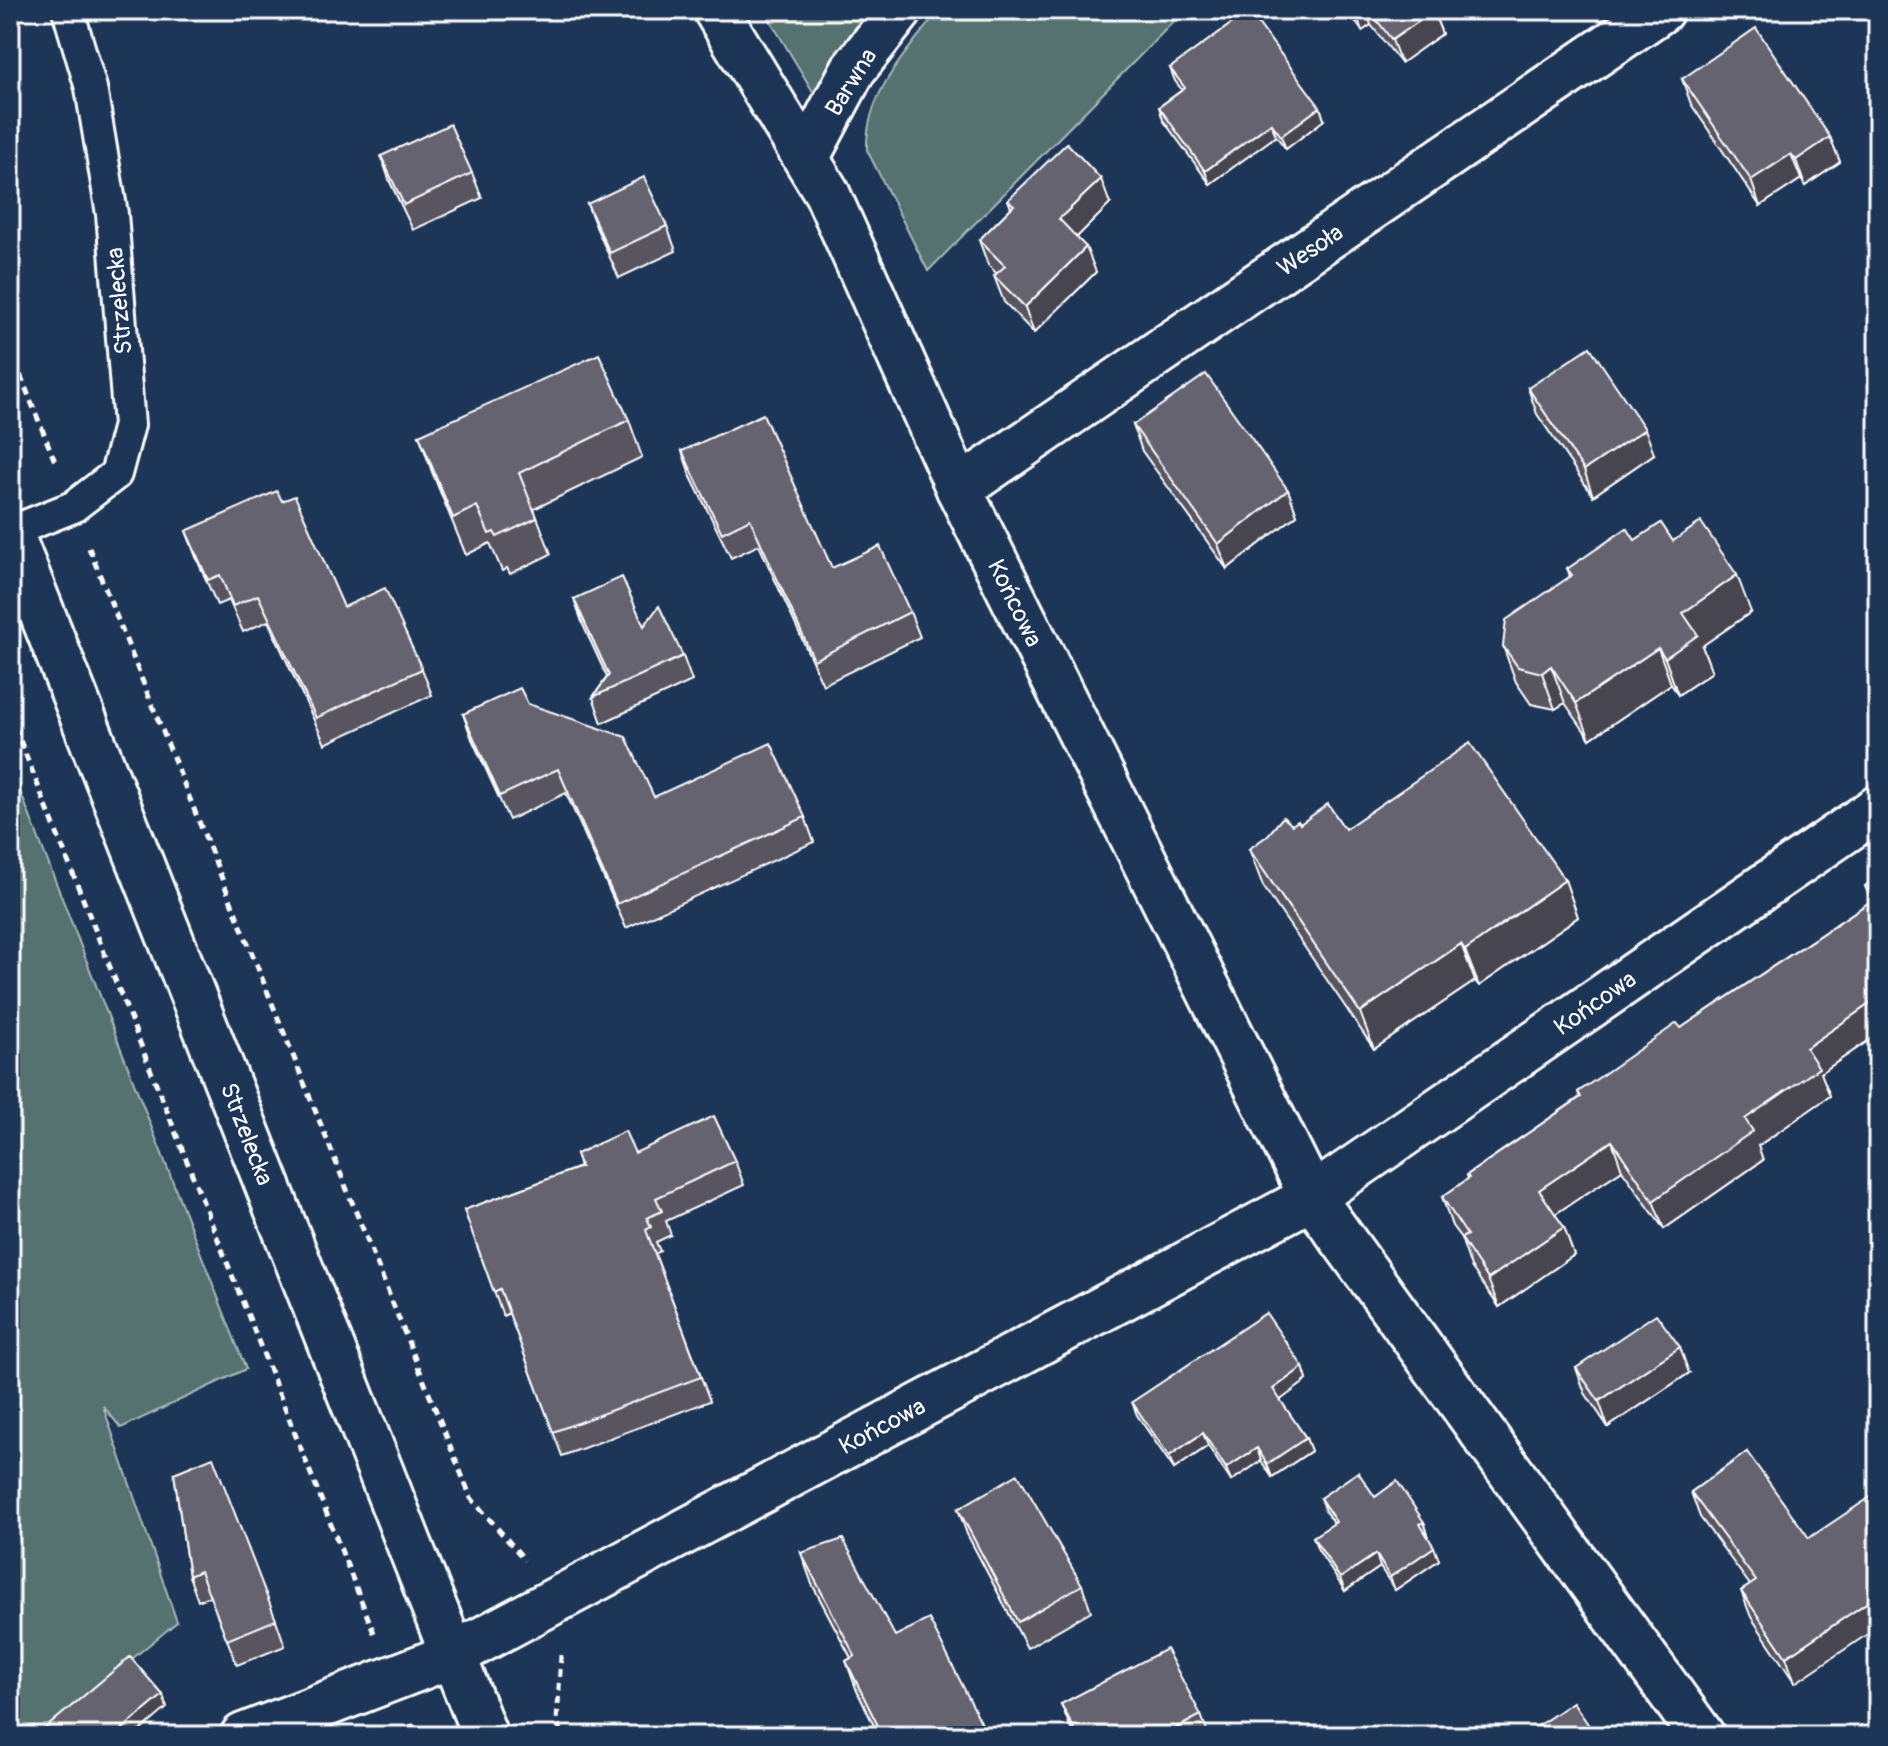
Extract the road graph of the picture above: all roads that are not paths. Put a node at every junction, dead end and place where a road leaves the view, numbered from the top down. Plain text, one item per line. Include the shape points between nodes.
1 (68, 10) edge
2 (716, 10) edge
3 (900, 10) edge
4 (1661, 10) edge
5 (807, 157) junction
6 (959, 489) junction
7 (10, 532) edge
8 (1878, 808) edge
9 (1312, 1197) junction
10 (453, 1655) junction
11 (243, 1736) edge
12 (485, 1736) edge
13 (1702, 1736) edge

1 - 7 lane, Strzelecka via 91,88 112,214 129,425 116,474 73,507
2 - 5 street, Końcowa
3 - 5 street, Barwna via 853,70
4 - 6 street, Wesoła
5 - 6 street, Końcowa
6 - 9 street, Końcowa
7 - 10 street, Strzelecka
8 - 9 street, Końcowa
9 - 10 street, Końcowa
9 - 13 street
10 - 11 street, Końcowa
10 - 12 street, Strzelecka

